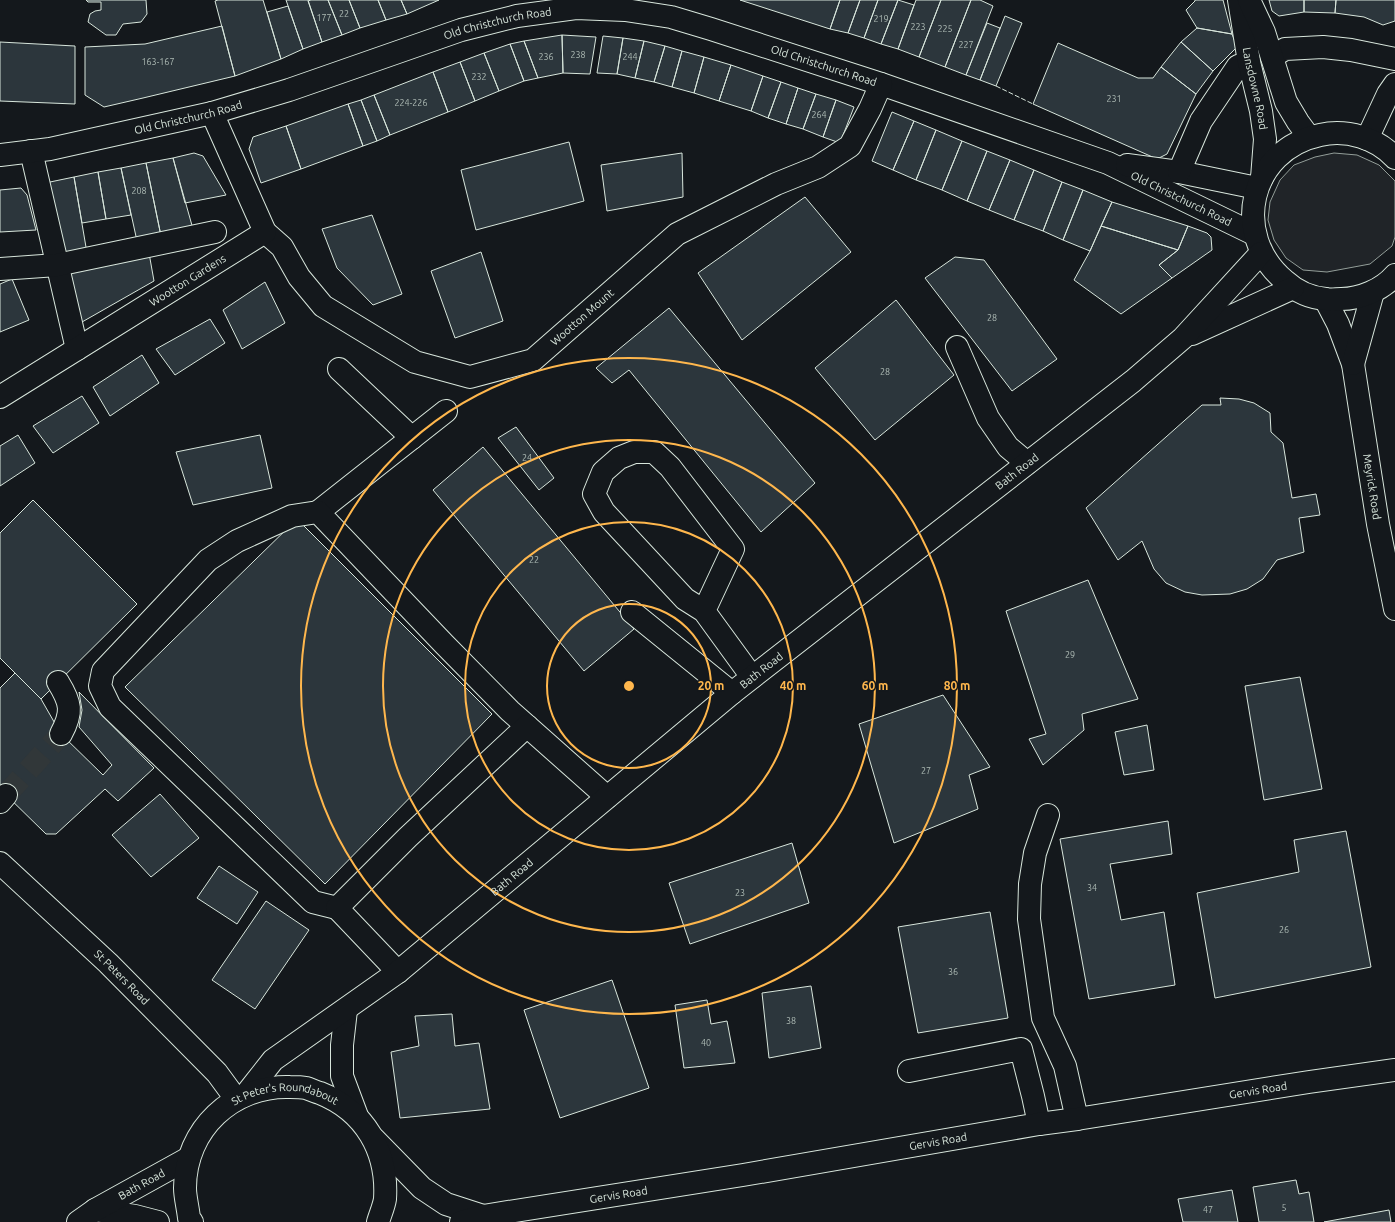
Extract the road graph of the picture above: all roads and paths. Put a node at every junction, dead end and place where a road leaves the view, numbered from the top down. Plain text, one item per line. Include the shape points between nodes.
1 (1238, 0) edge
2 (1249, 0) edge
3 (671, 9) edge
4 (1272, 57) junction
5 (1395, 59) edge
6 (1249, 62) junction
7 (881, 84) junction
8 (1395, 84) edge
9 (212, 113) junction
10 (1310, 137) junction
11 (1367, 139) junction
12 (31, 151) junction
13 (0, 155) edge
14 (1395, 158) edge
15 (1108, 163) junction
16 (1179, 172) junction
17 (1260, 183) junction
18 (215, 232) dead end
19 (265, 232) junction
20 (1258, 244) junction
21 (57, 265) junction
22 (0, 269) edge
23 (1395, 276) edge
24 (1293, 288) junction
25 (1373, 292) junction
26 (1325, 299) junction
27 (1183, 338) junction
28 (957, 347) dead end
29 (77, 350) junction
30 (1353, 364) junction
31 (340, 369) dead end
32 (0, 397) edge
33 (446, 411) dead end
34 (412, 438) junction
35 (1027, 463) junction
36 (318, 512) junction
37 (1387, 523) edge
38 (1395, 609) edge
39 (704, 611) junction
40 (632, 612) dead end
41 (752, 678) junction
42 (58, 682) dead end
43 (732, 693) junction
44 (527, 726) junction
45 (61, 734) tunnel mouth
46 (607, 797) junction
47 (1048, 815) dead end
48 (0, 863) edge
49 (338, 908) junction
50 (398, 972) junction
51 (346, 1010) junction
52 (1395, 1070) edge
53 (910, 1071) dead end
54 (242, 1096) junction
55 (357, 1116) junction
56 (1077, 1119) junction
57 (1039, 1124) junction
58 (374, 1139) junction
59 (188, 1158) junction
60 (87, 1216) edge
61 (483, 1216) junction
62 (158, 1222) edge
63 (192, 1222) edge
64 (378, 1222) edge
65 (460, 1222) edge

1 - 6 street, Lansdowne Road
2 - 4 street, Lansdowne Road
3 - 7 street, Old Christchurch Road via 718,31
3 - 9 street, Old Christchurch Road via 576,8 517,16 461,30 289,90
4 - 5 street via 1285,49 1323,47
4 - 10 street, Lansdowne Road via 1286,102
6 - 16 street via 1238,66 1201,121
6 - 17 street, Lansdowne Road via 1265,140
7 - 15 street, Old Christchurch Road
7 - 19 street, Wootton Mount via 850,146 818,167 776,184 677,234 533,360 470,377 415,362 323,306 299,277 282,247
8 - 11 street
9 - 12 street, Old Christchurch Road
9 - 19 street
10 - 11 street via 1329,133
10 - 17 street via 1290,146 1274,160
11 - 14 street via 1390,152
12 - 13 street, Old Christchurch Road
12 - 21 street
15 - 16 street, Old Christchurch Road
15 - 20 street, Old Christchurch Road
16 - 17 street, Old Christchurch Road
17 - 20 street via 1252,210
18 - 21 street
19 - 29 street, Wootton Gardens
20 - 24 street via 1274,272
20 - 27 street, Bath Road
21 - 22 street
21 - 29 street
23 - 25 street
24 - 26 street
24 - 27 street, Bath Road
25 - 26 street via 1350,299
25 - 30 street, Meyrick Road
26 - 30 street, Meyrick Road via 1338,324
27 - 35 street, Bath Road via 1133,381
28 - 35 street via 988,418 1008,446
29 - 32 street, Wootton Gardens
30 - 37 street, Meyrick Road
31 - 34 street
33 - 34 street
34 - 36 street
35 - 41 street, Bath Road
36 - 44 street via 444,644
36 - 49 street via 292,516 237,541 208,560 103,671 100,686 110,707 313,902
37 - 38 street, Meyrick Road
39 - 39 street via 733,549 670,467 654,452 634,452 619,458 603,472 594,494 604,512 685,599
39 - 41 street
40 - 43 street
41 - 43 street, Bath Road
42 - 45 street via 67,698 70,711
43 - 46 street, Bath Road
44 - 46 street
44 - 49 street via 408,837
46 - 50 street, Bath Road
47 - 56 street via 1035,853 1030,884 1029,919 1043,1018 1065,1066
48 - 54 street, St Peters Road via 108,963
49 - 50 street
50 - 51 street, Bath Road
51 - 54 street, Bath Road via 273,1060
51 - 55 street via 342,1076
52 - 56 street, Gervis Road
53 - 57 street via 1021,1049
54 - 55 street, St Peter's Roundabout via 276,1087 305,1088 333,1098
54 - 59 street, St Peter's Roundabout via 215,1114 199,1134
55 - 58 street, St Peter's Roundabout
56 - 57 street, Gervis Road
57 - 61 street, Gervis Road via 744,1175
58 - 61 street, Gervis Road via 422,1188 446,1204
58 - 64 street, St Peter's Roundabout via 384,1169 385,1200
59 - 60 street, Bath Road
59 - 63 street, St Peter's Roundabout via 184,1188 189,1218
60 - 62 street, Bath Road via 135,1216
61 - 65 street, Gervis Road

